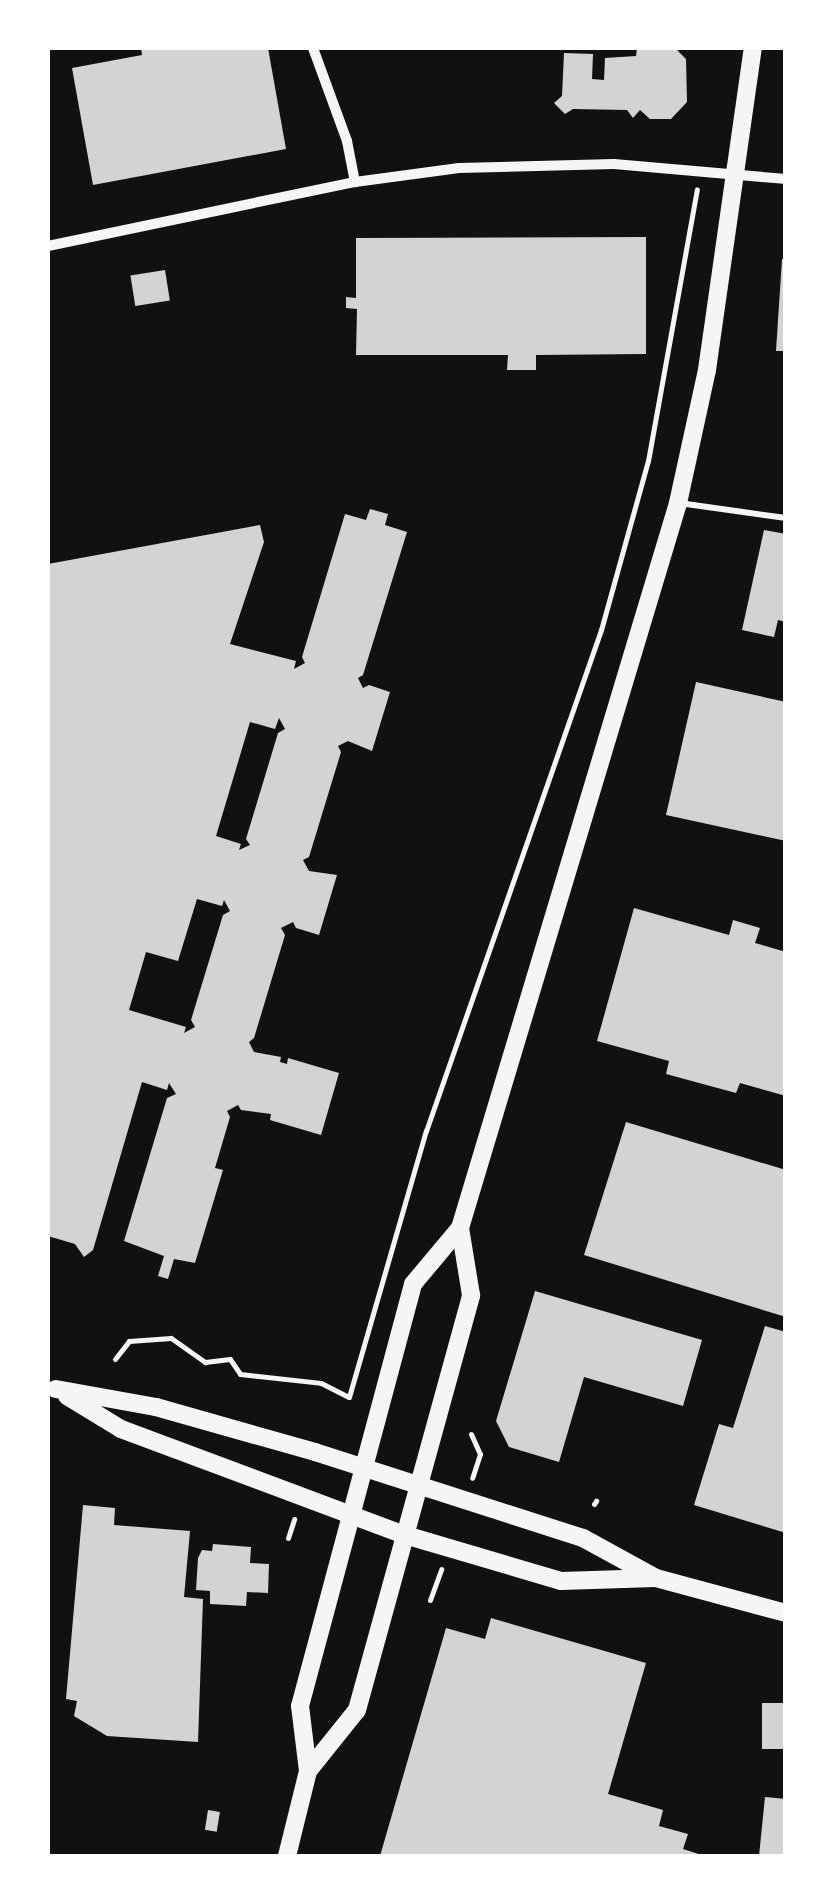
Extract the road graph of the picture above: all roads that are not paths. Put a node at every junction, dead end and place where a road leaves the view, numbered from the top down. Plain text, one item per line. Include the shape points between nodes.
1 (313, 48) edge
2 (753, 48) edge
3 (738, 174) junction
4 (786, 179) edge
5 (355, 182) junction
6 (48, 246) edge
7 (678, 503) junction
8 (786, 518) edge
9 (460, 1228) junction
10 (52, 1387) edge
11 (362, 1467) junction
12 (418, 1485) junction
13 (349, 1515) junction
14 (405, 1535) junction
15 (656, 1578) junction
16 (786, 1613) edge
17 (308, 1771) junction
18 (287, 1856) edge

1 - 5 street
2 - 3 main road
3 - 4 street
3 - 5 street via 528,163
3 - 7 main road
5 - 6 street
7 - 8 lane
7 - 9 main road
9 - 11 main road via 413,1284
9 - 12 main road via 471,1295
10 - 11 main road via 156,1407
10 - 13 main road via 121,1428
11 - 12 main road
11 - 13 main road
12 - 14 main road
12 - 15 main road via 583,1538
13 - 14 main road
13 - 17 main road via 300,1706
14 - 15 main road via 561,1582
14 - 17 main road via 357,1710
15 - 16 main road
17 - 18 main road

